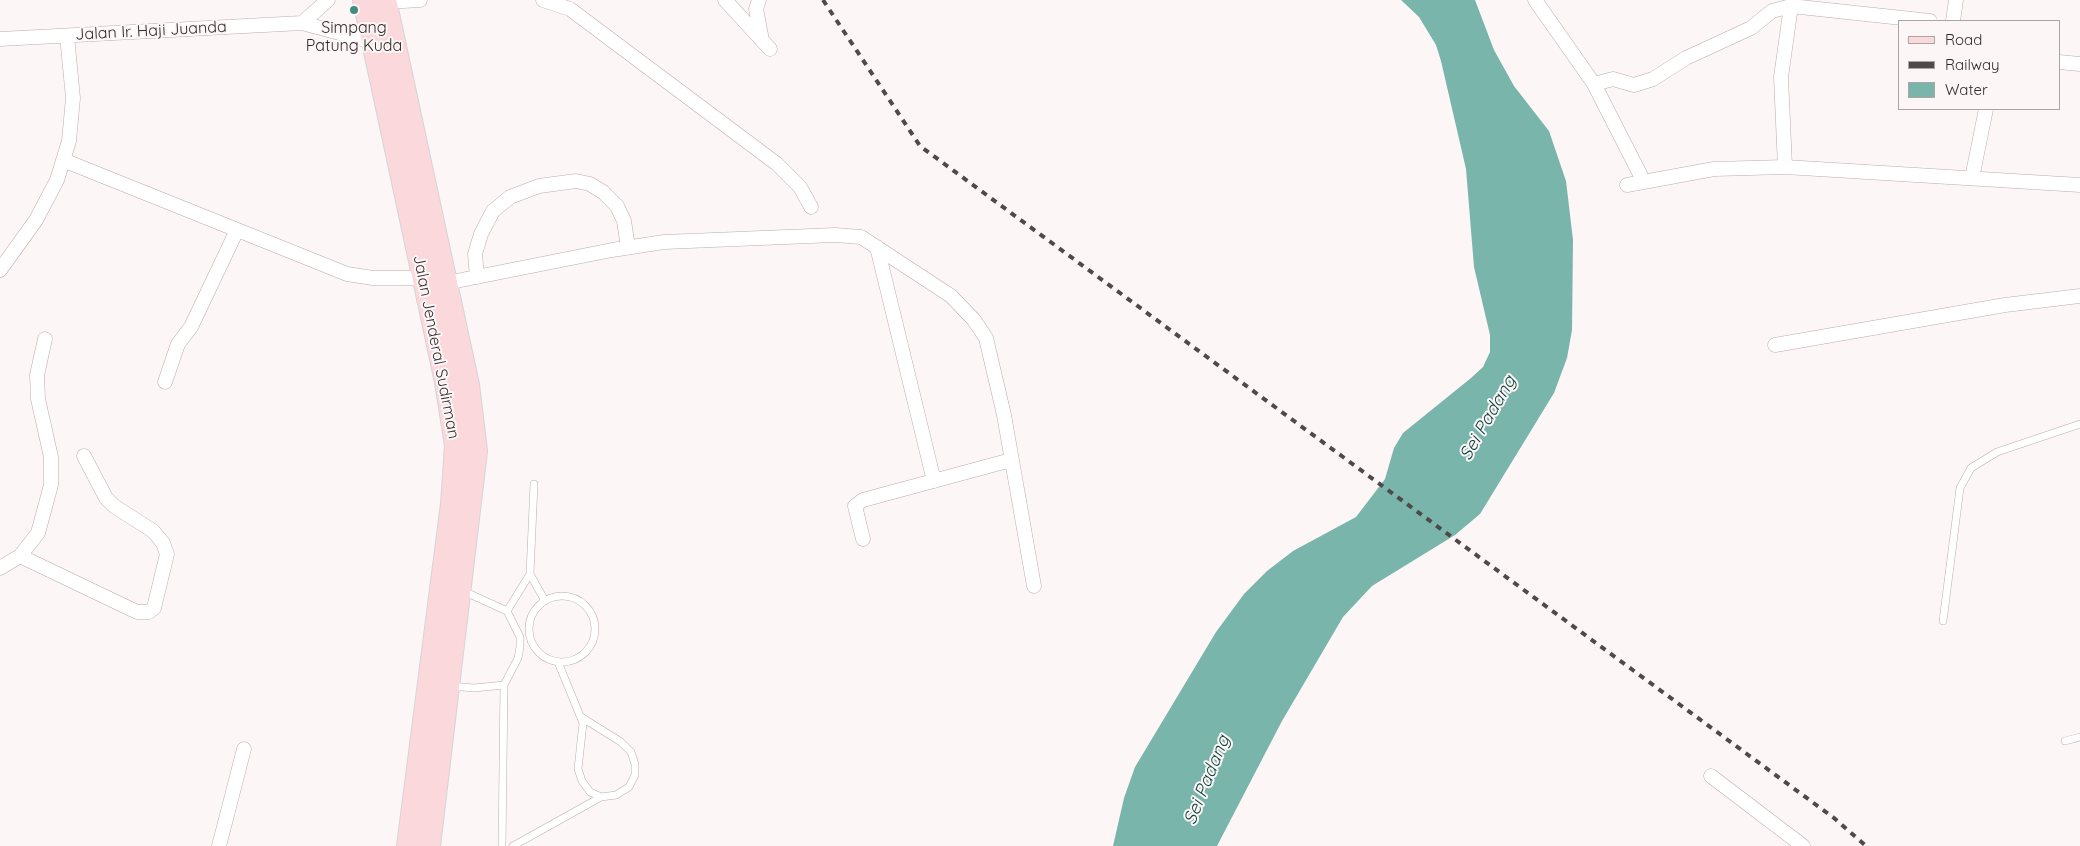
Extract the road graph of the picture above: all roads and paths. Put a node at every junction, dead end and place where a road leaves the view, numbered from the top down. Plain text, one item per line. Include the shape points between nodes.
1 (328, 0) edge
2 (420, 0) edge
3 (543, 0) edge
4 (725, 0) edge
5 (759, 0) edge
6 (1535, 0) edge
7 (1956, 0) edge
8 (379, 1) edge
9 (1791, 6) junction
10 (1921, 20) edge
11 (1953, 20) edge
12 (302, 22) junction
13 (67, 36) junction
14 (383, 40) junction
15 (1, 42) edge
16 (2060, 62) edge
17 (2080, 64) edge
18 (1594, 84) junction
19 (1986, 110) edge
20 (63, 160) junction
21 (1785, 167) junction
22 (1972, 178) junction
23 (1643, 180) junction
24 (1627, 185) dead end
25 (2080, 185) edge
26 (811, 207) dead end
27 (237, 230) junction
28 (628, 247) junction
29 (877, 247) junction
30 (0, 270) edge
31 (478, 277) junction
32 (424, 278) junction
33 (446, 283) junction
34 (2080, 296) edge
35 (45, 339) dead end
36 (1775, 345) dead end
37 (165, 382) dead end
38 (2080, 424) edge
39 (84, 456) dead end
40 (1011, 460) junction
41 (934, 481) junction
42 (534, 484) dead end
43 (863, 538) dead end
44 (20, 556) junction
45 (0, 568) edge
46 (530, 574) junction
47 (1034, 586) dead end
48 (460, 589) junction
49 (546, 601) junction
50 (507, 611) junction
51 (1943, 621) dead end
52 (520, 637) junction
53 (534, 647) junction
54 (558, 662) junction
55 (438, 685) junction
56 (504, 685) junction
57 (581, 717) junction
58 (2080, 737) edge
59 (2065, 741) dead end
60 (244, 749) dead end
61 (1711, 776) dead end
62 (601, 797) junction
63 (219, 846) edge
64 (408, 846) edge
65 (429, 846) edge
66 (502, 846) edge
67 (513, 846) edge
68 (1803, 846) edge

1 - 12 street
2 - 8 street
3 - 26 street via 570,9 777,164 800,188
4 - 5 street via 766,44 756,9
6 - 18 street
7 - 11 street
8 - 14 main road, Jalan Jenderal Sudirman
9 - 10 street
9 - 18 street via 1772,11 1751,28 1686,58 1653,79 1634,85 1613,79
9 - 21 street via 1781,77
12 - 13 street, Jalan Ir. Haji Juanda
12 - 14 street, Jalan Ir. Haji Juanda
13 - 15 street, Jalan Ir. Haji Juanda
13 - 20 street via 73,98 69,141
14 - 32 main road, Jalan Jenderal Sudirman
14 - 33 main road, Jalan Jenderal Sudirman
16 - 17 street
18 - 23 street
19 - 22 street
20 - 27 street
20 - 30 street via 57,180 36,220
21 - 22 street
21 - 23 street via 1714,169
22 - 25 street
23 - 24 street
27 - 32 street via 346,274 373,278
27 - 37 street via 191,327 178,344
28 - 29 street via 664,242 835,235 861,237
28 - 31 street
28 - 31 street via 624,221 617,206 603,192 590,184 576,181 539,186 510,197 493,211 475,254
29 - 40 street via 951,296 986,338
29 - 41 street
31 - 33 street
32 - 55 main road, Jalan Jenderal Sudirman via 456,445
33 - 48 main road, Jalan Jenderal Sudirman via 468,385 476,451
34 - 36 street via 2005,304
35 - 44 street via 37,375 38,399 51,457 52,485 38,533
38 - 51 lane via 1997,452 1971,468 1960,488
39 - 44 street via 106,498 153,531 163,543 167,554 154,608 149,612 137,612
40 - 41 street
40 - 47 street
41 - 43 street via 863,500 856,506
42 - 46 lane
44 - 45 street
46 - 49 lane
46 - 50 lane
48 - 50 lane
48 - 55 main road, Jalan Jenderal Sudirman
49 - 53 lane via 537,607 529,627
49 - 54 lane via 570,597 581,602 590,611 594,623 595,635 582,656
50 - 52 lane
52 - 53 lane
52 - 56 lane via 518,658
53 - 54 lane via 544,657
54 - 57 lane
55 - 56 lane via 474,688
55 - 64 main road, Jalan Jenderal Sudirman
55 - 65 main road, Jalan Jenderal Sudirman
56 - 66 lane
57 - 62 lane via 584,735 578,752 578,769 590,792
57 - 62 lane via 621,742 631,752 635,764 635,775 629,787 616,795
58 - 59 lane
60 - 63 street
61 - 68 street
62 - 67 lane

